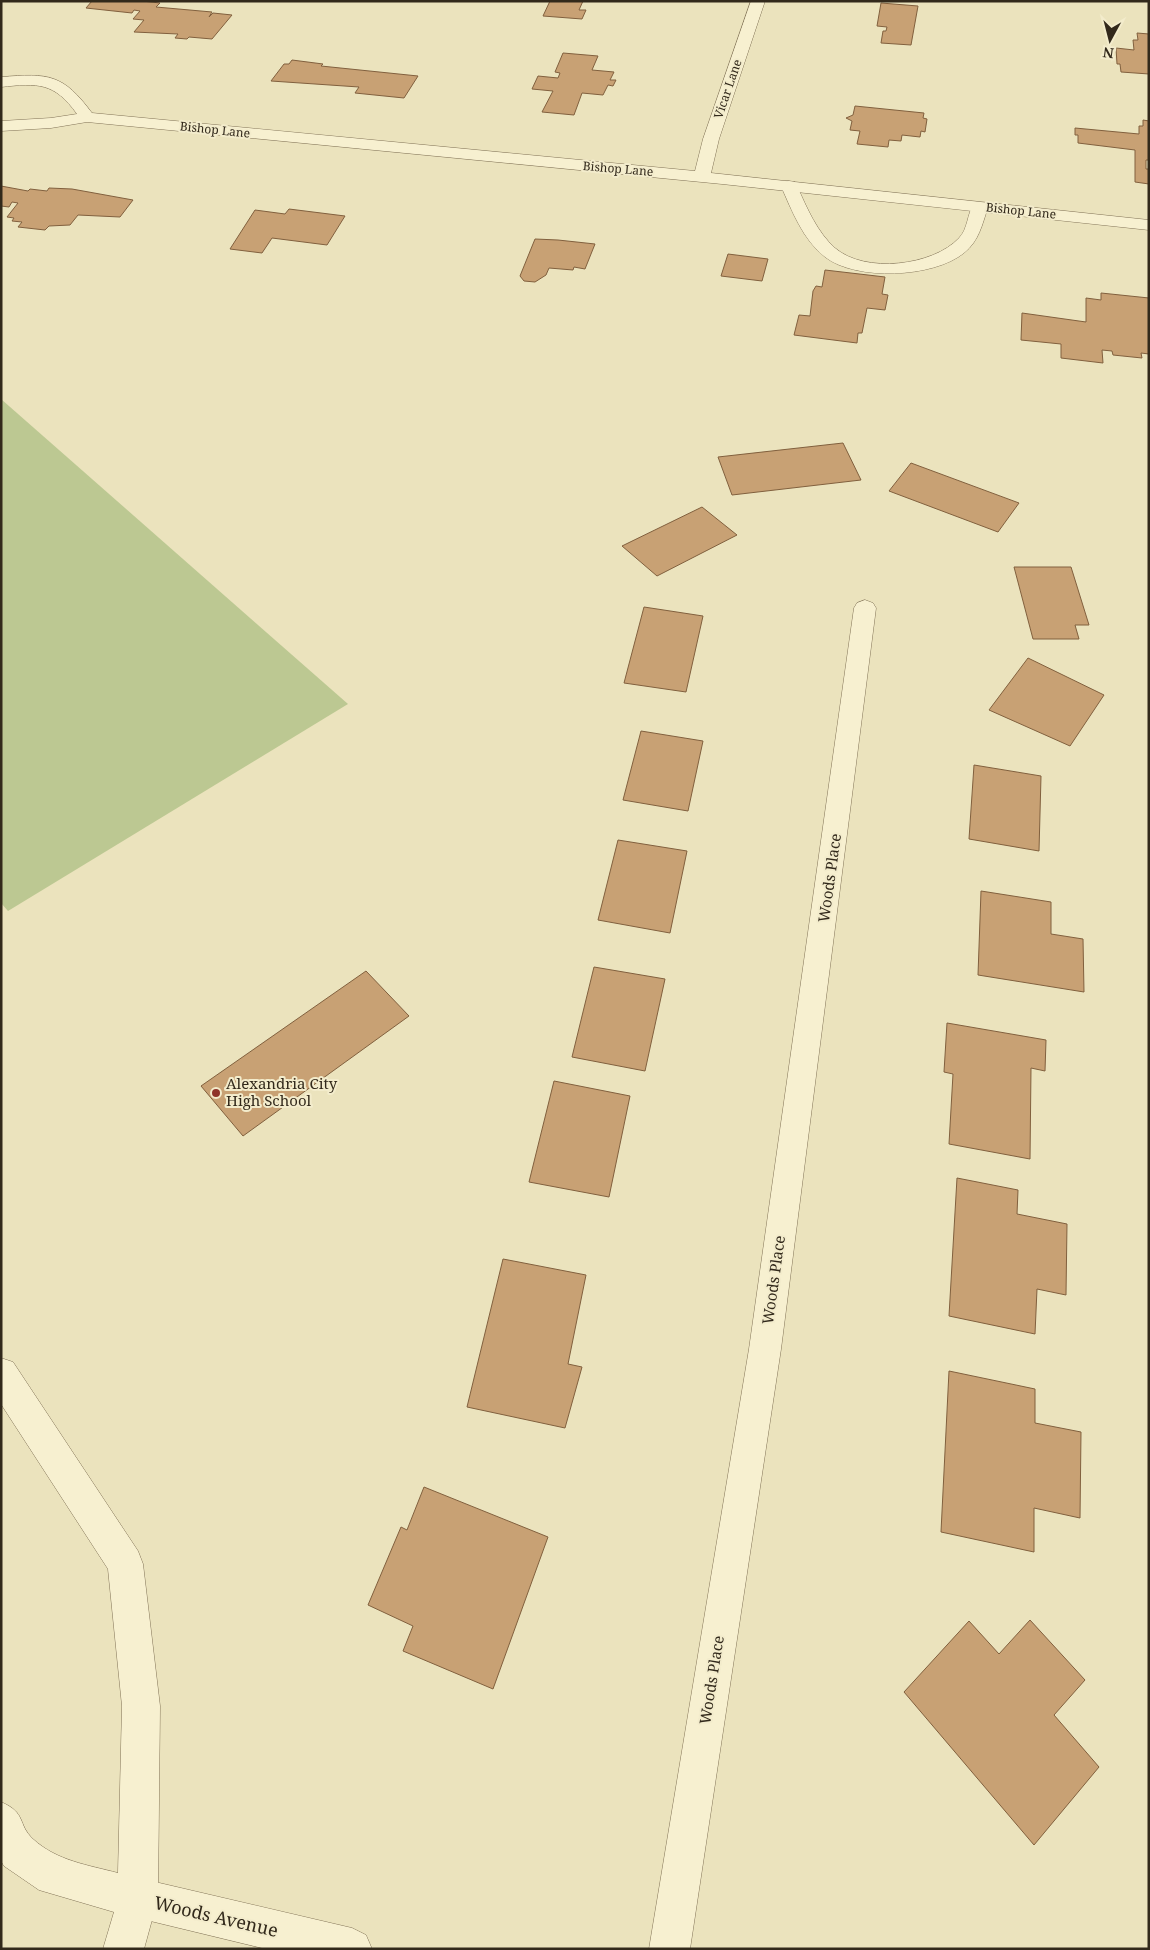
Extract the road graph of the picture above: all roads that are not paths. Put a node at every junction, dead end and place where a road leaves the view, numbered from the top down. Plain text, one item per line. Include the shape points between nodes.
1 (758, 1) edge
2 (1, 82) edge
3 (88, 117) junction
4 (1, 126) edge
5 (702, 177) junction
6 (789, 186) junction
7 (980, 207) junction
8 (1149, 225) edge
9 (864, 608) dead end
10 (1, 1374) edge
11 (1, 1822) edge
12 (138, 1898) junction
13 (124, 1949) edge
14 (352, 1949) edge
15 (669, 1949) edge

1 - 5 street, Vicar Lane via 711,139
2 - 3 street via 35,80 53,84 64,90
3 - 4 street, Bishop Lane
3 - 5 street, Bishop Lane
5 - 6 street, Bishop Lane
6 - 7 street, Bishop Lane
6 - 7 street via 804,222 838,259 868,267 913,267 946,257 968,239
7 - 8 street, Bishop Lane
9 - 15 street, Woods Place via 765,1349
10 - 12 street via 125,1564 141,1706
11 - 12 street, Woods Avenue via 18,1852 53,1876
12 - 13 street
12 - 14 street, Woods Avenue

